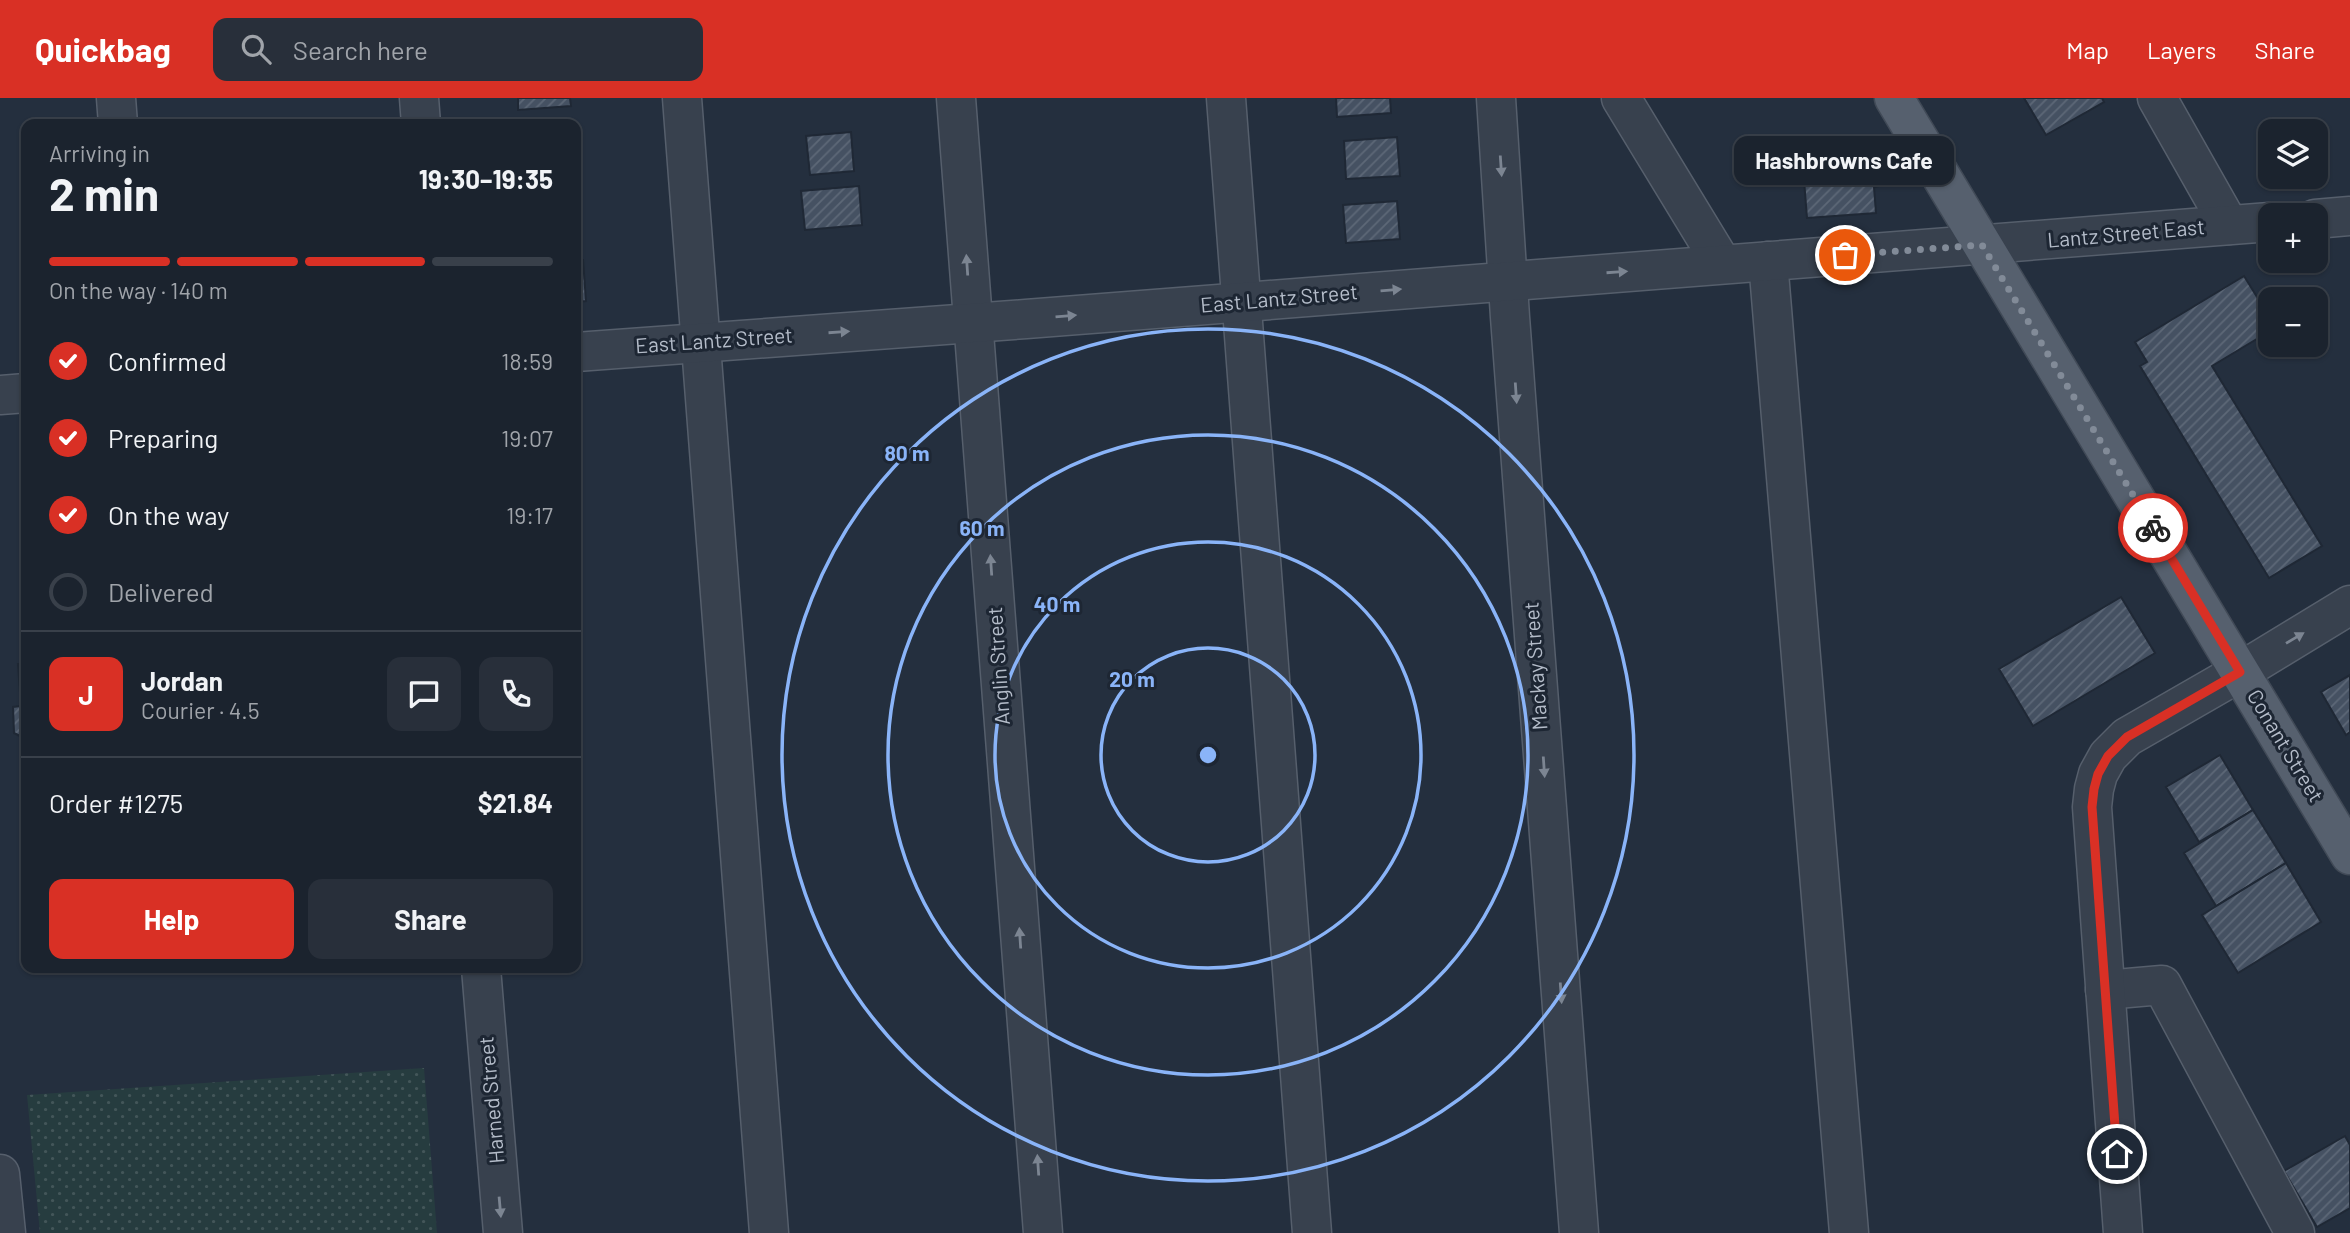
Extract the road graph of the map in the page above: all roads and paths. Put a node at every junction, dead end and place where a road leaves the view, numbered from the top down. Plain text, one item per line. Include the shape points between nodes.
1 (116, 98) edge
2 (419, 98) edge
3 (682, 98) edge
4 (956, 98) edge
5 (1226, 98) edge
6 (1496, 98) edge
7 (1621, 98) edge
8 (1894, 98) edge
9 (2157, 98) edge
10 (118, 119) edge
11 (421, 119) edge
12 (2350, 216) edge
13 (2328, 218) edge
14 (2258, 223) edge
15 (2229, 225) junction
16 (1982, 245) junction
17 (1768, 261) junction
18 (1722, 264) junction
19 (1508, 281) junction
20 (1241, 302) junction
21 (972, 323) junction
22 (701, 342) junction
23 (581, 352) edge
24 (21, 393) edge
25 (0, 395) edge
26 (2350, 605) edge
27 (2240, 672) junction
28 (2350, 855) edge
29 (481, 973) edge
30 (2105, 990) junction
31 (0, 1174) edge
32 (6, 1233) edge
33 (503, 1233) edge
34 (769, 1233) edge
35 (1043, 1233) edge
36 (1312, 1233) edge
37 (1579, 1233) edge
38 (1849, 1233) edge
39 (2123, 1233) edge
40 (2295, 1233) edge

1 - 10 street
2 - 11 street
3 - 22 street
21 -> 4 street, Anglin Street
5 - 20 street
6 -> 19 street, Mackay Street
7 - 18 street
8 - 16 main road, Conant Street
9 - 15 street
12 - 13 street
14 - 15 street, Lantz Street East
15 - 16 street, Lantz Street East
16 - 17 street, East Lantz Street
16 - 27 main road, Conant Street
17 - 18 street, East Lantz Street
17 - 38 street
19 -> 18 street, East Lantz Street
20 -> 19 street, East Lantz Street
19 -> 37 street, Mackay Street
21 -> 20 street, East Lantz Street
20 - 36 street
22 -> 21 street, East Lantz Street
35 -> 21 street, Anglin Street
22 - 23 street, East Lantz Street
22 - 34 street
24 - 25 street
27 -> 26 street
27 - 28 main road, Conant Street
27 - 30 street via 2127,737 2098,774 2092,807
29 -> 33 street, Harned Street
30 - 39 street
30 - 40 street via 2162,985
31 - 32 street

